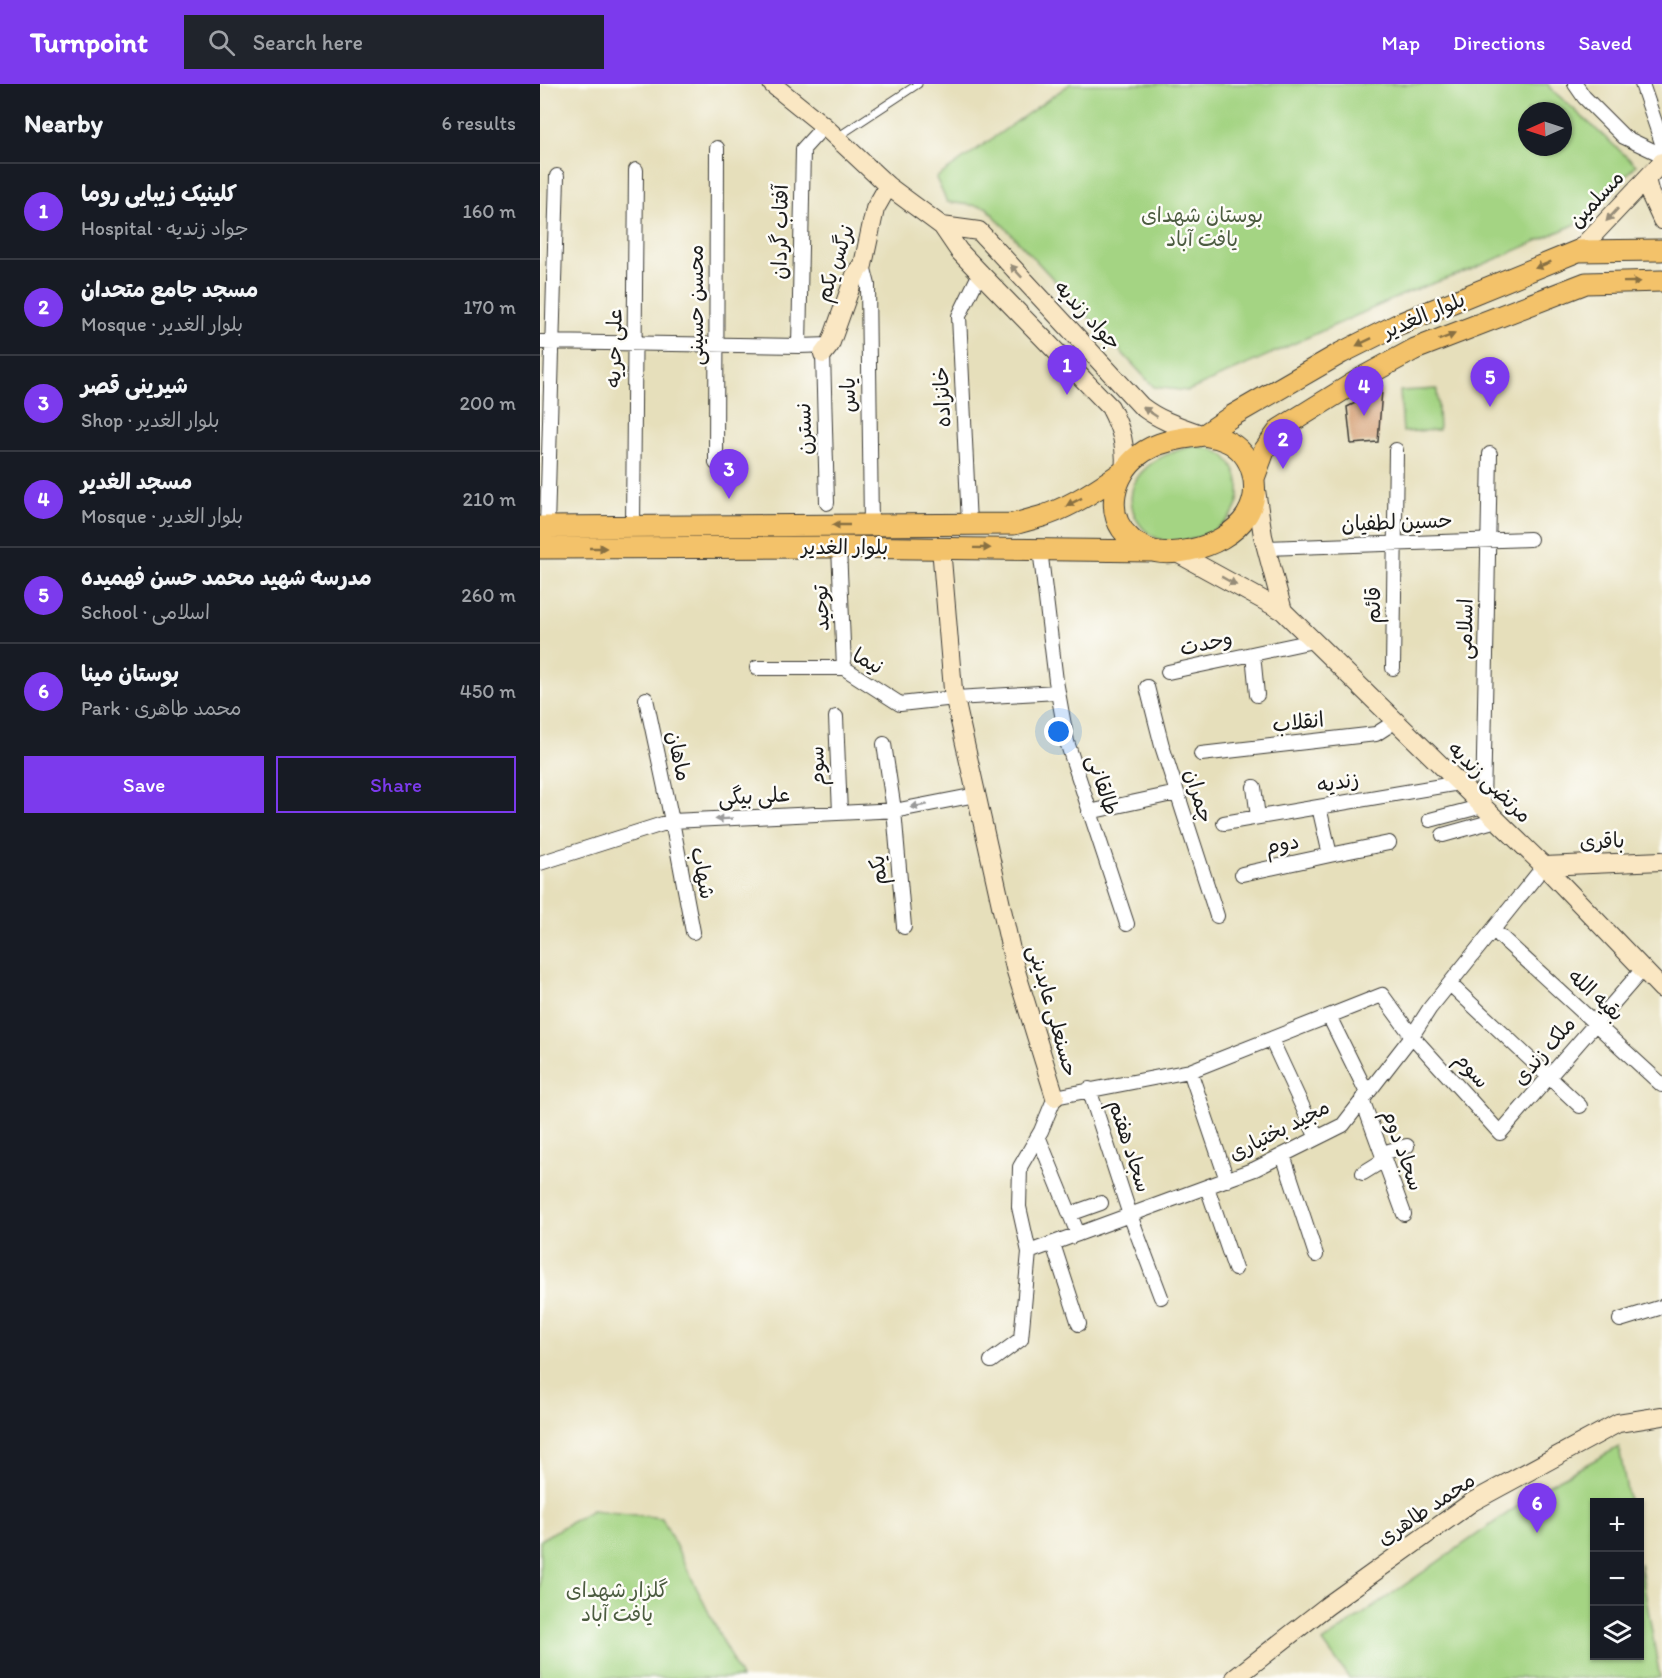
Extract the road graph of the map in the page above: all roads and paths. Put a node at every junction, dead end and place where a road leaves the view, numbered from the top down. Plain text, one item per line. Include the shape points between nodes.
1 (772, 84) edge
2 (918, 84) edge
3 (1575, 84) edge
4 (1641, 84) edge
5 (830, 132) junction
6 (1662, 143) edge
7 (717, 148) dead end
8 (1662, 155) edge
9 (1662, 162) edge
10 (636, 170) dead end
11 (557, 176) dead end
12 (1646, 179) junction
13 (888, 186) junction
14 (1662, 220) edge
15 (942, 226) junction
16 (1662, 250) edge
17 (1578, 251) junction
18 (863, 265) junction
19 (980, 273) junction
20 (1662, 281) edge
21 (546, 342) edge
22 (635, 343) junction
23 (716, 345) junction
24 (799, 346) junction
25 (827, 350) junction
26 (1297, 379) junction
27 (1315, 407) junction
28 (1204, 435) junction
29 (1396, 450) dead end
30 (1490, 454) dead end
31 (716, 463) dead end
32 (1124, 471) junction
33 (1254, 478) junction
34 (828, 503) dead end
35 (969, 524) junction
36 (871, 525) junction
37 (633, 526) junction
38 (544, 527) edge
39 (1530, 539) dead end
40 (1488, 540) junction
41 (1395, 542) junction
42 (839, 547) junction
43 (941, 547) junction
44 (540, 548) edge
45 (1266, 548) junction
46 (1040, 549) junction
47 (1151, 550) junction
48 (1178, 553) junction
49 (1283, 611) junction
50 (1313, 641) junction
51 (1252, 654) junction
52 (757, 668) dead end
53 (844, 668) junction
54 (1393, 668) dead end
55 (1168, 672) dead end
56 (1147, 687) dead end
57 (1058, 693) junction
58 (1257, 695) dead end
59 (955, 698) junction
60 (646, 699) dead end
61 (836, 717) dead end
62 (1396, 721) junction
63 (884, 744) dead end
64 (1202, 753) dead end
65 (1459, 783) junction
66 (1254, 787) dead end
67 (1176, 793) junction
68 (976, 795) junction
69 (1483, 806) junction
70 (1319, 807) junction
71 (894, 810) junction
72 (1089, 812) junction
73 (840, 813) junction
74 (1258, 817) junction
75 (1430, 820) dead end
76 (1497, 820) junction
77 (672, 821) junction
78 (1224, 823) dead end
79 (1443, 835) dead end
80 (1389, 843) dead end
81 (1330, 855) junction
82 (1662, 861) edge
83 (540, 863) edge
84 (1544, 866) junction
85 (1242, 874) dead end
86 (1217, 916) dead end
87 (1127, 924) dead end
88 (903, 927) dead end
89 (693, 932) dead end
90 (1500, 936) dead end
91 (1643, 969) junction
92 (1450, 984) junction
93 (1662, 989) edge
94 (1329, 1016) junction
95 (1596, 1023) junction
96 (1412, 1036) junction
97 (1271, 1039) junction
98 (1190, 1071) junction
99 (1549, 1077) junction
100 (1662, 1085) edge
101 (1089, 1089) junction
102 (1364, 1096) junction
103 (1055, 1097) junction
104 (1580, 1106) dead end
105 (1500, 1133) joint
106 (1038, 1136) junction
107 (1317, 1138) junction
108 (1407, 1146) dead end
109 (1283, 1155) junction
110 (1383, 1156) junction
111 (1363, 1173) dead end
112 (1227, 1180) junction
113 (1207, 1187) junction
114 (1101, 1203) dead end
115 (1070, 1214) junction
116 (1130, 1215) junction
117 (1404, 1215) dead end
118 (1078, 1234) junction
119 (1053, 1244) junction
120 (1029, 1252) junction
121 (1316, 1255) dead end
122 (1235, 1269) dead end
123 (1161, 1298) dead end
124 (1662, 1307) edge
125 (1620, 1320) dead end
126 (1078, 1324) dead end
127 (991, 1360) dead end
128 (1662, 1416) edge
129 (1235, 1678) edge

1 - 5 main road, جواد زندیه
2 - 5 lane
3 - 8 street via 1624,137
4 - 6 street
5 - 13 main road, جواد زندیه
5 - 24 street, آفتاب گردان via 803,149
7 - 23 street, محسن حسینی
9 - 12 main road, مسلمین
10 - 22 street, علی حریه
11 - 21 street
12 - 14 main road, مسلمین
12 -> 17 main road, مسلمین
13 - 15 main road, جواد زندیه
13 - 18 main road, نرگس یکم via 875,209
15 - 19 main road, جواد زندیه
28 -> 15 main road, جواد زندیه via 1168,423 1141,406 979,231
16 - 17 main road, بلوار الغدیر
17 -> 26 main road, بلوار الغدیر via 1399,324
18 - 25 main road, نرگس یکم via 855,275
18 - 36 street, یاس via 868,285
19 - 32 main road, جواد زندیه via 1110,407 1123,439
19 - 35 street, خانزاده via 959,316
27 -> 20 main road, بلوار الغدیر via 1416,349 1586,283
21 - 22 street
21 - 38 street
22 - 23 street
22 - 37 street, علی حریه
23 - 24 street
23 - 31 street, محسن حسینی
24 - 25 street
25 - 34 street, نسترن
26 - 27 main road
26 - 28 main road, بلوار الغدیر
27 - 33 main road, بلوار الغدیر via 1280,429 1264,451
28 - 32 main road via 1158,445 1140,454
28 - 33 main road via 1236,447 1248,460
29 - 41 street, قائم
30 - 40 street, اسلامی
32 -> 35 main road, بلوار الغدیر via 1075,502 1046,514 1014,524
32 - 47 main road via 1114,500 1117,518 1130,539
33 - 45 main road
33 - 48 main road via 1251,505 1238,525 1216,542
35 - 36 main road, بلوار الغدیر
36 -> 37 main road, بلوار الغدیر
37 - 38 main road, بلوار الغدیر
39 - 40 street, حسین لطفیان
40 - 41 street, حسین لطفیان
40 - 69 street, اسلامی
41 - 45 street, حسین لطفیان
41 - 54 street, قائم
42 - 43 main road, بلوار الغدیر
44 -> 42 main road, بلوار الغدیر
42 - 53 street, توحید
43 -> 46 main road, بلوار الغدیر
43 - 59 main road, حسنعلی عابدینی
45 - 49 main road
46 - 47 main road, بلوار الغدیر
46 - 57 street, طالقانی
47 - 48 main road
48 -> 49 main road
49 - 50 main road, مرتضی زندیه
50 - 51 street, وحدت
50 - 62 main road, مرتضی زندیه
51 - 55 street, وحدت
51 - 58 street, وحدت
52 - 53 street, نیما
53 - 59 street, نیما via 900,704
56 - 67 street, چمران
57 - 59 street, نیما
57 - 72 street, طالقانی via 1067,742
59 - 68 main road, حسنعلی عابدینی
60 - 77 street, ماهان
61 - 73 street, سوم
62 - 64 street, انقلاب via 1376,734
62 - 65 main road, مرتضی زندیه
63 - 71 street
65 - 69 main road, مرتضی زندیه
65 - 70 street, زندیه
66 - 74 street
67 - 72 street
67 - 86 street, چمران
68 -> 71 street, علی بیگی
68 - 103 main road, حسنعلی عابدینی via 1015,968
69 - 75 street
69 - 76 main road, مرتضی زندیه
70 - 74 street, زندیه
70 - 81 street, دوم
71 - 73 street, علی بیگی
71 - 88 street, یکم
72 - 87 street, طالقانی
73 -> 77 street, علی بیگی
74 - 78 street, زندیه
76 - 79 street
76 - 84 main road, مرتضی زندیه
77 - 83 street, علی بیگی
77 - 89 street, شهاب
80 - 81 street, دوم
81 - 85 street, دوم
82 - 84 main road, باقری
84 - 91 main road, مرتضی زندیه
84 - 92 street, مجید بختیاری
90 - 95 street, بقیه الله
91 - 93 main road, مرتضی زندیه
91 - 95 street, ملک زندی
92 - 96 street, مجید بختیاری
92 - 99 street
94 - 96 street, حسنعلی عابدینی via 1382,994
94 - 97 street, حسنعلی عابدینی
94 - 102 street, سجاد دوم
95 - 99 street, ملک زندی
95 - 100 street, بقیه الله
96 - 102 street, مجید بختیاری
96 - 105 street, سوم
97 - 98 street, حسنعلی عابدینی
97 - 107 street
98 - 101 street, حسنعلی عابدینی
98 - 112 street
99 - 104 street
99 - 105 street, ملک زندی
101 - 103 street, حسنعلی عابدینی
101 - 116 street, سجاد هفتم
102 - 107 street, مجید بختیاری via 1343,1125
102 - 110 street, سجاد دوم
103 - 106 street
106 - 115 street
106 - 120 street via 1020,1167 1019,1207
107 - 109 street, مجید بختیاری
108 - 110 street
109 - 112 street, مجید بختیاری
109 - 121 street
110 - 111 street
110 - 117 street, سجاد دوم
112 - 113 street, مجید بختیاری
113 - 116 street, مجید بختیاری
113 - 122 street
114 - 115 street
115 - 118 street
116 - 118 street, مجید بختیاری
116 - 123 street, سجاد هفتم
118 - 119 street, مجید بختیاری
119 - 120 street, مجید بختیاری
119 - 126 street
120 - 127 street via 1021,1339
124 - 125 street
128 - 129 main road, محمد طاهری via 1618,1423 1473,1502 1327,1606

